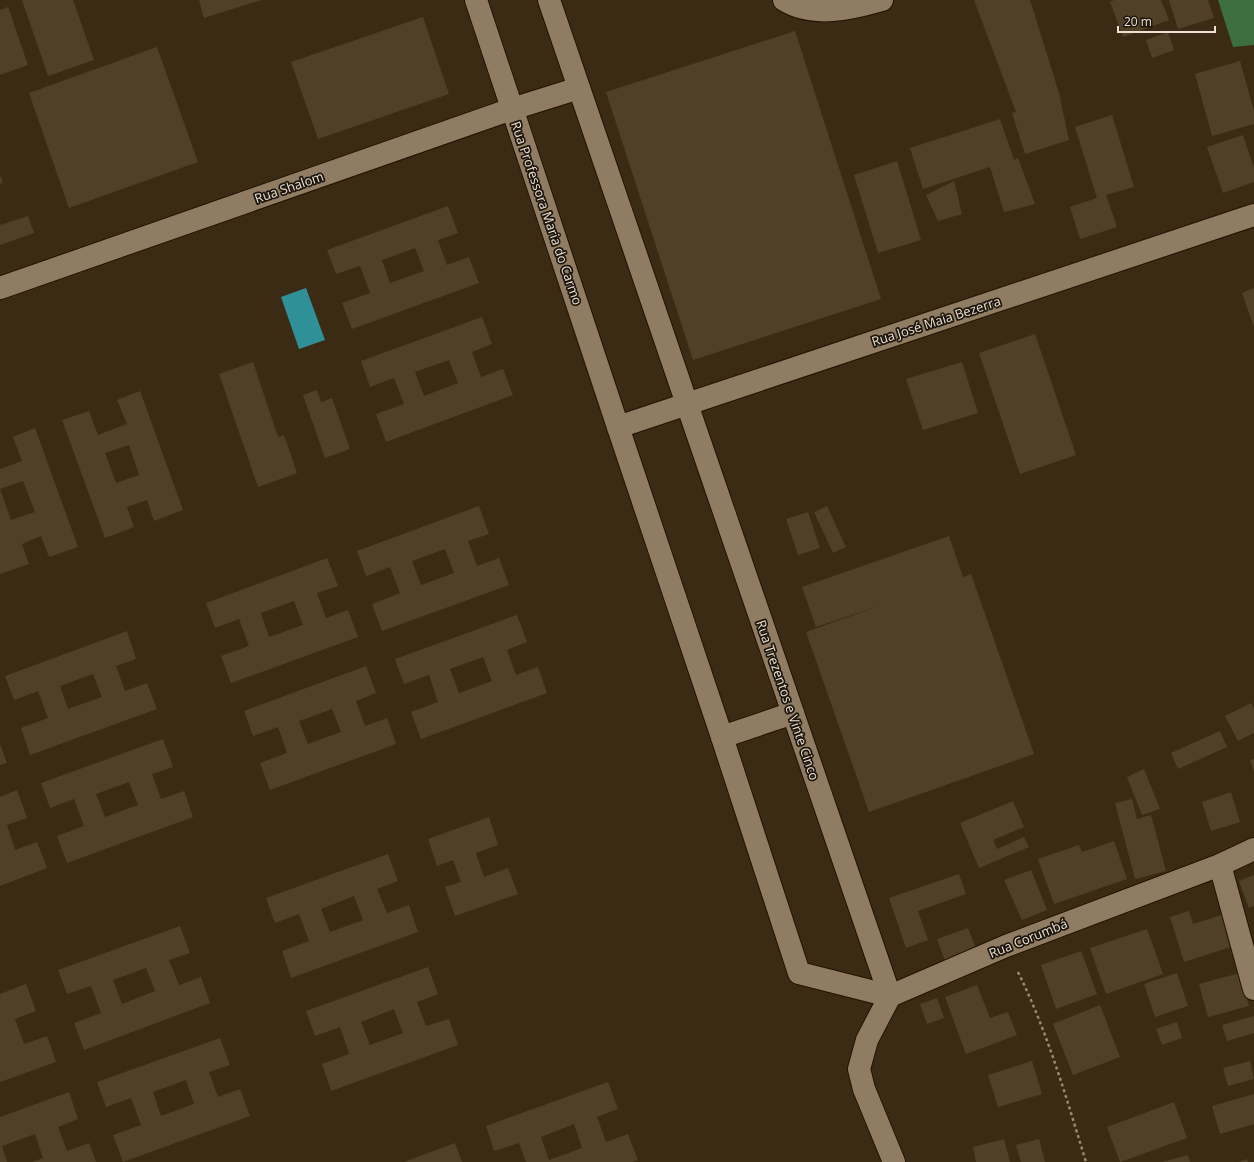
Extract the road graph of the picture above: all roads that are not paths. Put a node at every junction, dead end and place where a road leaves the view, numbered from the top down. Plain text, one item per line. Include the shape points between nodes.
1 (476, 0) edge
2 (549, 0) edge
3 (784, 0) edge
4 (882, 0) edge
5 (579, 88) junction
6 (512, 109) junction
7 (1254, 215) edge
8 (0, 288) edge
9 (687, 404) junction
10 (618, 427) junction
11 (793, 713) junction
12 (722, 737) junction
13 (1254, 849) edge
14 (1220, 864) junction
15 (1254, 989) edge
16 (890, 996) junction
17 (894, 1162) edge

1 - 6 street, Rua Professora Maria do Carmo
2 - 5 street
3 - 4 street via 816,11 858,7
5 - 6 street, Rua Shalom
5 - 9 street
6 - 8 street, Rua Shalom
6 - 10 street, Rua Professora Maria do Carmo
7 - 9 street, Rua José Maia Bezerra
9 - 10 street, Rua José Maia Bezerra
9 - 11 street, Rua Trezentos e Vinte Cinco
10 - 12 street
11 - 12 street
11 - 16 street, Rua Trezentos e Vinte Cinco
12 - 16 street via 799,973
13 - 14 street, Rua Corumbá
14 - 15 street
14 - 16 street, Rua Corumbá via 1006,946
16 - 17 street via 867,1040 859,1069 864,1089

